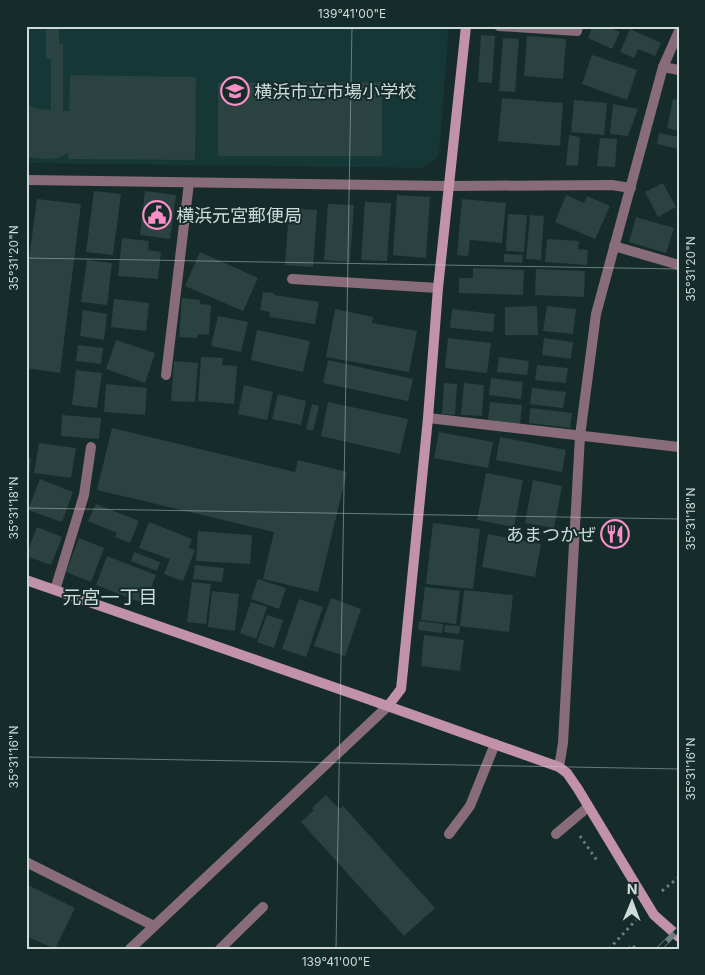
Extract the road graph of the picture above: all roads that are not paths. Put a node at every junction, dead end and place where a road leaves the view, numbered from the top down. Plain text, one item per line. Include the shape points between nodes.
1 (466, 26) edge
2 (499, 26) edge
3 (578, 26) edge
4 (679, 31) edge
5 (663, 67) junction
6 (679, 70) edge
7 (26, 180) edge
8 (189, 183) junction
9 (448, 186) junction
10 (630, 188) junction
11 (614, 246) junction
12 (679, 265) edge
13 (292, 279) dead end
14 (438, 288) junction
15 (166, 375) dead end
16 (428, 418) junction
17 (580, 436) junction
18 (91, 447) dead end
19 (679, 447) edge
20 (26, 580) edge
21 (55, 590) junction
22 (388, 706) junction
23 (495, 744) junction
24 (559, 767) junction
25 (588, 807) junction
26 (449, 834) dead end
27 (556, 834) dead end
28 (26, 862) edge
29 (263, 907) dead end
30 (154, 926) junction
31 (679, 937) edge
32 (130, 949) edge
33 (220, 949) edge

1 - 9 street
2 - 3 street via 577,31
4 - 5 street
5 - 6 street
5 - 10 street
7 - 8 street
8 - 9 street
8 - 15 street
9 - 10 street via 612,185
9 - 14 street
10 - 11 street
11 - 12 street
11 - 17 street via 596,314
13 - 14 street
14 - 16 street
16 - 17 street
16 - 22 street via 401,689
17 - 19 street
17 - 24 street
18 - 21 street via 84,495
20 - 21 street
21 - 22 street
22 - 23 street
22 - 30 street
23 - 24 street
23 - 26 street via 470,806
24 - 25 street via 567,773
25 - 27 street
25 - 31 street via 654,916
28 - 30 street
29 - 33 street
30 - 32 street

